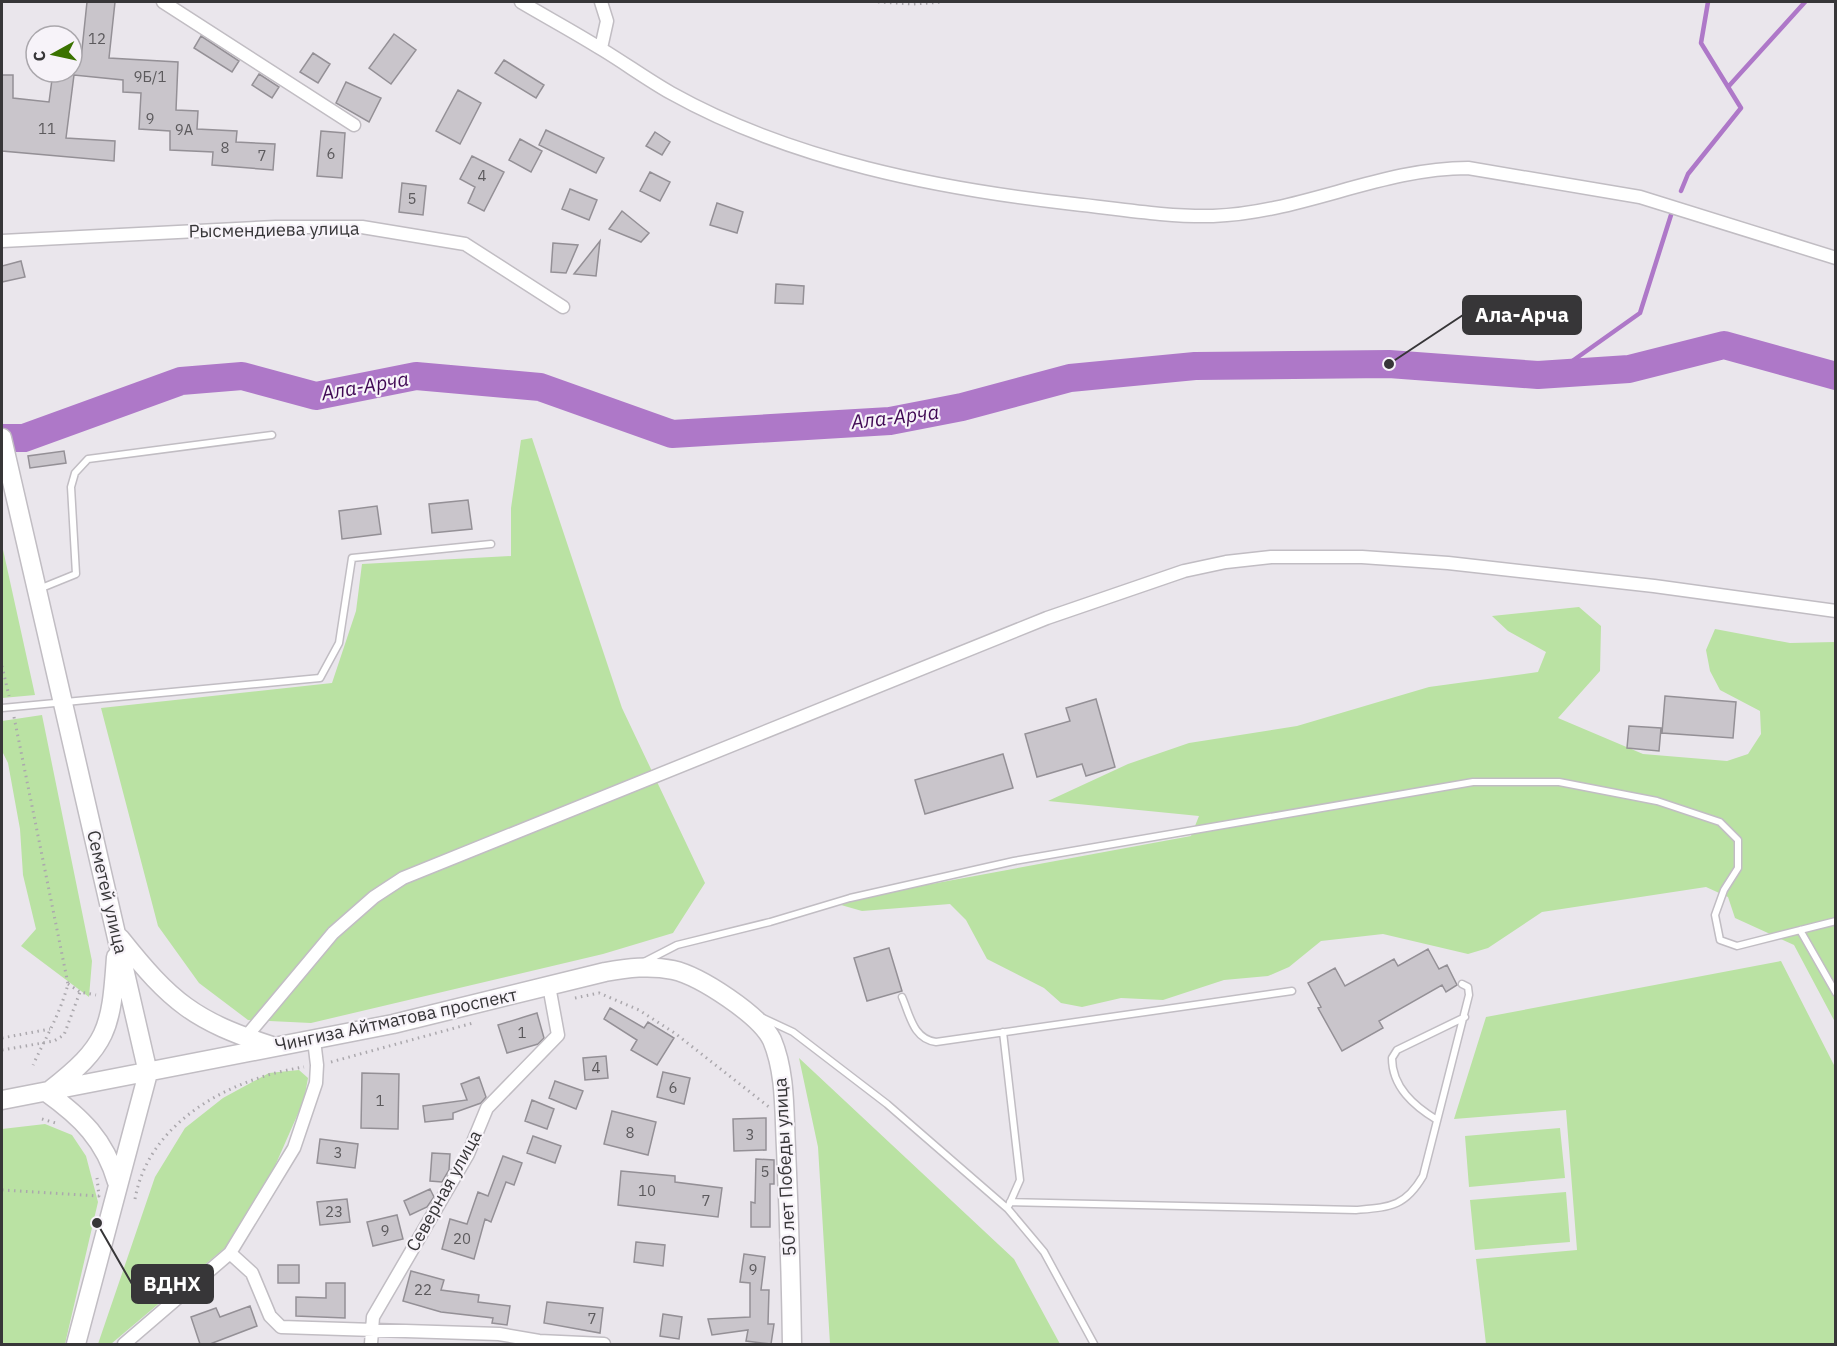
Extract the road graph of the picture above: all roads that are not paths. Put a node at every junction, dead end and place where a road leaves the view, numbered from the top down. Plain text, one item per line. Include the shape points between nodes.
1 (163, 2) edge
2 (521, 2) edge
3 (601, 2) edge
4 (601, 48) junction
5 (354, 125) dead end
6 (2, 241) edge
7 (1836, 258) edge
8 (563, 307) dead end
9 (272, 435) dead end
10 (2, 438) edge
11 (491, 544) dead end
12 (36, 590) junction
13 (1836, 611) edge
14 (62, 703) junction
15 (2, 708) edge
16 (1836, 921) edge
17 (1800, 930) junction
18 (117, 934) junction
19 (633, 967) junction
20 (1462, 984) dead end
21 (549, 986) junction
22 (1292, 991) dead end
23 (1836, 993) edge
24 (903, 996) dead end
25 (738, 1006) junction
26 (1465, 1017) junction
27 (1003, 1032) junction
28 (245, 1038) junction
29 (314, 1040) junction
30 (273, 1047) junction
31 (148, 1073) junction
32 (46, 1092) junction
33 (2, 1100) edge
34 (1437, 1120) junction
35 (117, 1182) junction
36 (1009, 1205) junction
37 (230, 1253) junction
38 (372, 1331) junction
39 (538, 1343) edge
40 (76, 1344) edge
41 (124, 1344) edge
42 (371, 1344) edge
43 (604, 1344) edge
44 (792, 1344) edge
45 (1094, 1344) edge

1 - 5 street
2 - 4 street
3 - 4 street via 607,21
4 - 7 street via 672,93 741,126 809,150 939,185 1040,200 1212,216 1305,202 1412,172 1468,168 1640,197
6 - 8 street, Рысмендиева улица via 276,227 363,227 465,244
9 - 12 lane via 88,459 75,473 71,487 76,574
10 - 12 main road, Семетей улица
11 - 14 lane via 352,558 339,643 320,678
12 - 14 main road, Семетей улица
13 - 28 street via 1540,572 1362,557 1271,557 1184,571 1047,618 403,878 333,933
14 - 15 lane
14 - 18 main road, Семетей улица
16 - 17 lane
17 - 19 lane via 1737,946 1720,940 1715,915 1738,868 1738,840 1720,822 1657,801 1559,782 1473,782 1014,861 850,898 677,945
17 - 23 lane
18 - 28 main road via 181,1004 213,1025
18 - 31 main road, Семетей улица
18 - 32 main road via 112,1014 107,1028 89,1056
19 - 21 main road, Чингиза Айтматова проспект
19 - 25 main road, Чингиза Айтматова проспект via 674,970
20 - 26 lane via 1468,987 1469,995
21 - 29 main road, Чингиза Айтматова проспект
21 - 38 street, Северная улица via 558,1035 488,1108 468,1154 373,1317
22 - 27 lane
24 - 27 lane via 917,1032 927,1041
25 - 36 lane via 793,1032
25 - 44 main road, 50 лет Победы улица via 770,1037 781,1074
26 - 34 lane
26 - 34 lane via 1397,1050 1392,1058 1397,1083 1406,1096
27 - 36 lane via 1020,1180
28 - 30 main road
29 - 30 main road, Чингиза Айтматова проспект
29 - 37 street via 316,1083 294,1148
30 - 31 main road, Чингиза Айтматова проспект
31 - 32 main road, Чингиза Айтматова проспект
31 - 35 main road, Семетей улица
32 - 33 main road, Чингиза Айтматова проспект
32 - 35 main road via 95,1133 111,1161
34 - 36 lane via 1423,1176 1413,1194 1380,1208
35 - 40 main road, Семетей улица
36 - 45 lane via 1044,1252
37 - 38 street via 252,1272 270,1316 281,1328
37 - 41 street
38 - 39 street via 499,1334
38 - 42 street, Северная улица
39 - 43 street

